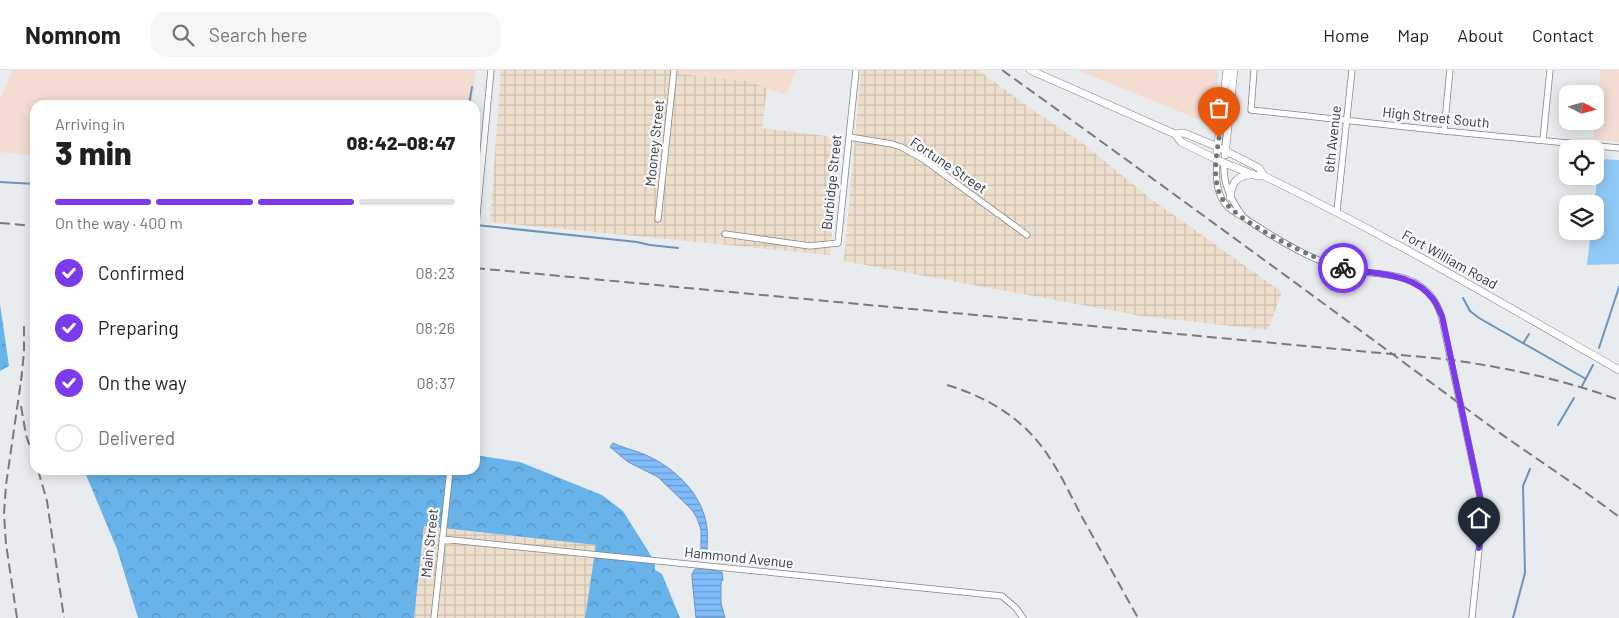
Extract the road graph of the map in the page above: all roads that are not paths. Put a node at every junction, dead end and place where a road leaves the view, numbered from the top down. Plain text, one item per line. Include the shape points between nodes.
1 (492, 70) edge
2 (674, 70) edge
3 (856, 70) edge
4 (1030, 70) edge
5 (1227, 70) edge
6 (1234, 70) edge
7 (1254, 70) edge
8 (1352, 70) edge
9 (1450, 70) edge
10 (1550, 70) edge
11 (1347, 120) junction
12 (1444, 131) junction
13 (1176, 134) junction
14 (848, 137) junction
15 (1543, 140) junction
16 (1218, 147) junction
17 (1619, 148) edge
18 (1226, 152) junction
19 (1217, 159) junction
20 (1224, 163) junction
21 (1252, 174) junction
22 (1264, 176) junction
23 (480, 187) edge
24 (1230, 197) junction
25 (1336, 211) junction
26 (1243, 217) junction
27 (658, 218) dead end
28 (725, 234) dead end
29 (1027, 235) dead end
30 (1619, 370) edge
31 (449, 475) edge
32 (442, 539) junction
33 (434, 618) edge
34 (1023, 618) edge
35 (1472, 618) edge

1 - 23 street
2 - 27 street, Mooney Street
3 - 14 street, Burbidge Street
4 - 13 main road, Fort William Road
5 - 16 main road
6 - 18 main road
7 - 11 street, High Street South via 1252,110
8 - 11 street, 6th Avenue
9 - 12 street
10 - 15 street
11 - 12 street, High Street South
11 - 25 street, 6th Avenue
12 - 15 street, High Street South
13 - 16 main road, Fort William Road via 1184,133
13 - 19 main road, Fort William Road via 1181,142
14 - 28 street, Burbidge Street via 838,243 810,246
14 - 29 street, Fortune Street via 901,147
15 - 17 street, High Street South
16 - 18 main road, Fort William Road
16 - 19 main road
18 - 20 main road
18 - 22 main road, Fort William Road via 1259,168
19 - 20 main road, Fort William Road
19 - 26 street via 1216,184 1221,196 1227,206
20 - 21 main road, Fort William Road
20 - 24 street via 1223,175
21 - 22 main road, Fort William Road
21 - 24 main road via 1235,180
22 - 25 main road, Fort William Road
24 - 26 street
25 - 30 main road, Fort William Road
26 - 35 street, bridge via 1274,238 1331,265 1413,281 1435,300 1442,316 1480,497 1481,530
31 - 32 street, Main Street
32 - 33 street, Main Street
32 - 34 street, Hammond Avenue via 1002,596

